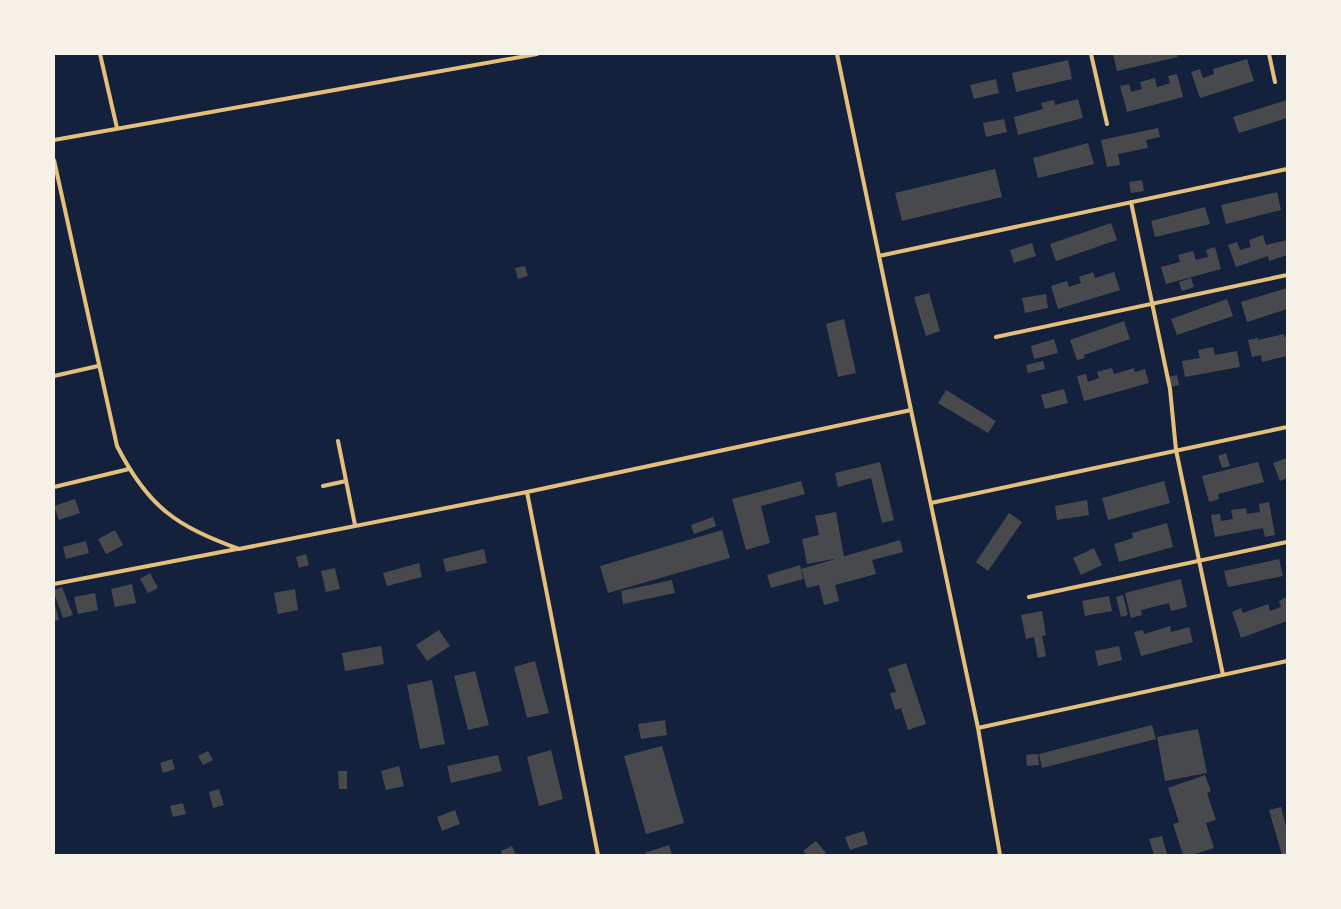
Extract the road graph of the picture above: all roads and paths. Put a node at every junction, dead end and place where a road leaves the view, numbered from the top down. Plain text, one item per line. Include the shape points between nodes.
1 (100, 54) edge
2 (537, 54) edge
3 (836, 54) edge
4 (1091, 54) edge
5 (1269, 54) edge
6 (1275, 82) dead end
7 (1107, 124) dead end
8 (116, 128) junction
9 (54, 140) edge
10 (54, 160) edge
11 (1287, 169) edge
12 (1131, 202) junction
13 (879, 256) junction
14 (1287, 275) edge
15 (1152, 304) junction
16 (996, 337) dead end
17 (98, 366) junction
18 (54, 376) edge
19 (911, 410) junction
20 (1287, 427) edge
21 (338, 441) dead end
22 (1176, 450) junction
23 (129, 469) junction
24 (346, 481) junction
25 (323, 486) dead end
26 (54, 487) edge
27 (527, 492) junction
28 (930, 503) junction
29 (355, 525) junction
30 (1287, 542) edge
31 (239, 549) junction
32 (1199, 561) junction
33 (54, 584) edge
34 (1030, 597) dead end
35 (1287, 662) edge
36 (1223, 675) junction
37 (978, 728) junction
38 (598, 855) edge
39 (1000, 855) edge

1 - 8 lane
2 - 8 lane
3 - 13 lane
4 - 7 lane
5 - 6 lane
8 - 9 lane
10 - 17 lane
11 - 12 lane
12 - 13 lane
12 - 15 lane
13 - 19 lane
14 - 15 lane
15 - 16 lane
15 - 22 lane via 1170,389
17 - 18 lane
17 - 23 lane via 117,446
19 - 27 lane
19 - 28 lane
20 - 22 lane
21 - 24 lane
22 - 28 lane
22 - 32 lane
23 - 26 lane
23 - 31 lane via 148,496 174,519 201,535
24 - 25 lane
24 - 29 lane
27 - 29 lane
27 - 38 lane
28 - 37 lane
29 - 31 lane
30 - 32 lane
31 - 33 lane
32 - 34 lane
32 - 36 lane
35 - 36 lane
36 - 37 lane
37 - 39 lane

